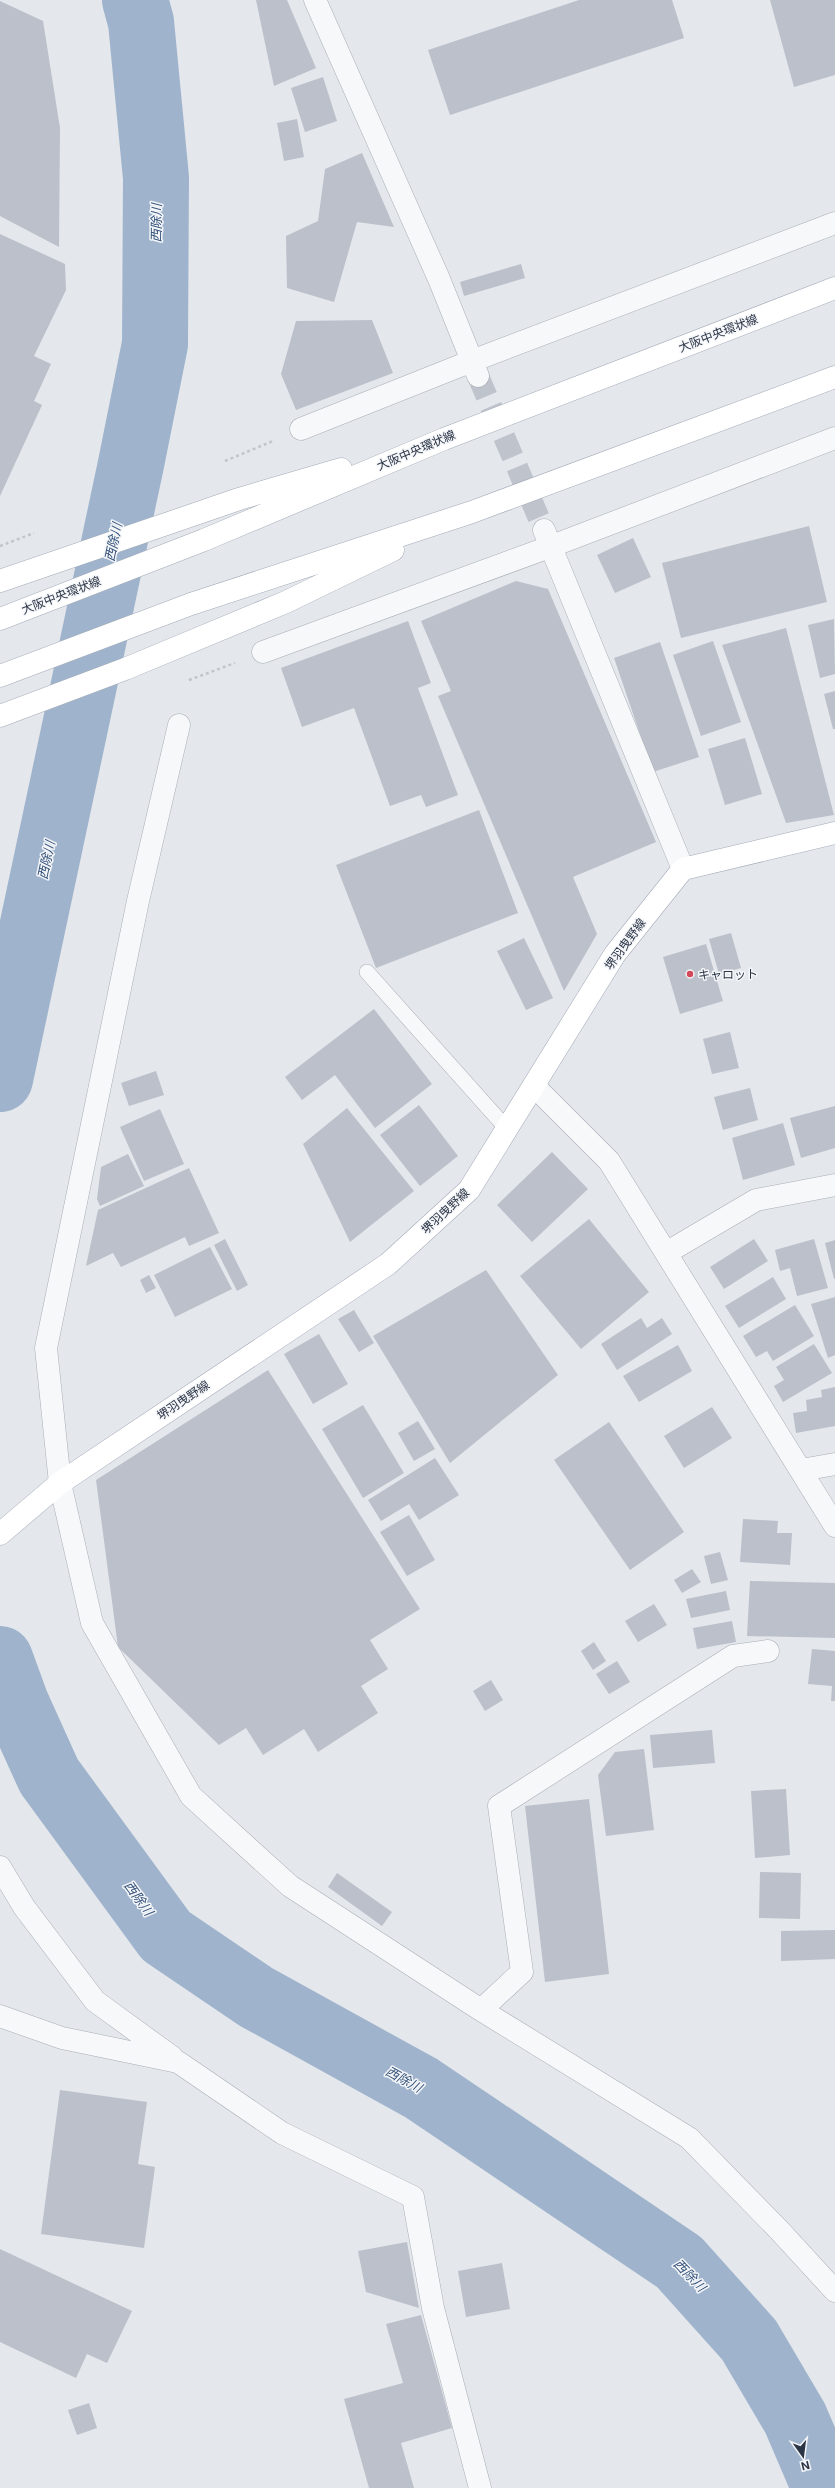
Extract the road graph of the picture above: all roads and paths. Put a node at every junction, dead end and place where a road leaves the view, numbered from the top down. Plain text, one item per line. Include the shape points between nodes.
1 (315, 0) edge
2 (835, 223) edge
3 (835, 288) edge
4 (475, 369) junction
5 (835, 376) edge
6 (301, 429) joint
7 (835, 438) edge
8 (444, 439) junction
9 (225, 461) dead end
10 (472, 512) junction
11 (34, 533) dead end
12 (548, 538) junction
13 (0, 546) edge
14 (0, 581) edge
15 (0, 619) edge
16 (263, 652) joint
17 (0, 676) edge
18 (189, 680) dead end
19 (6, 714) edge
20 (179, 725) dead end
21 (835, 833) edge
22 (683, 869) junction
23 (367, 972) dead end
24 (535, 1087) junction
25 (508, 1130) junction
26 (835, 1185) edge
27 (666, 1253) junction
28 (835, 1464) edge
29 (801, 1470) junction
30 (52, 1490) junction
31 (835, 1526) edge
32 (0, 1534) edge
33 (768, 1651) dead end
34 (0, 1867) edge
35 (481, 2010) junction
36 (0, 2016) edge
37 (178, 2062) junction
38 (835, 2291) edge
39 (480, 2488) edge

1 - 4 street via 439,279
2 - 4 street
3 - 8 main road, 大阪中央環状線
4 - 6 street
5 - 10 main road
6 - 9 path
7 - 12 street
8 - 14 main road via 209,510
8 - 15 main road, 大阪中央環状線 via 204,540
10 - 17 main road via 191,604
10 - 19 main road via 286,602
11 - 13 path
12 - 16 street
12 - 22 street
16 - 18 path
20 - 30 street via 136,909 46,1348
21 - 22 main road
22 - 24 main road, 堺羽曳野線 via 615,954
23 - 25 lane
24 - 25 main road, 堺羽曳野線
24 - 27 street via 609,1161
25 - 30 main road, 堺羽曳野線 via 469,1190 388,1264
26 - 27 street via 756,1200
27 - 29 street
28 - 29 street
29 - 31 street
30 - 32 main road, 堺羽曳野線
30 - 35 street via 92,1623 191,1796 290,1886
33 - 35 street via 733,1656 499,1806 522,1972
34 - 37 street via 24,1907 95,2001
35 - 38 street via 689,2138
36 - 37 street via 62,2038
37 - 39 street via 282,2133 413,2197 433,2308

